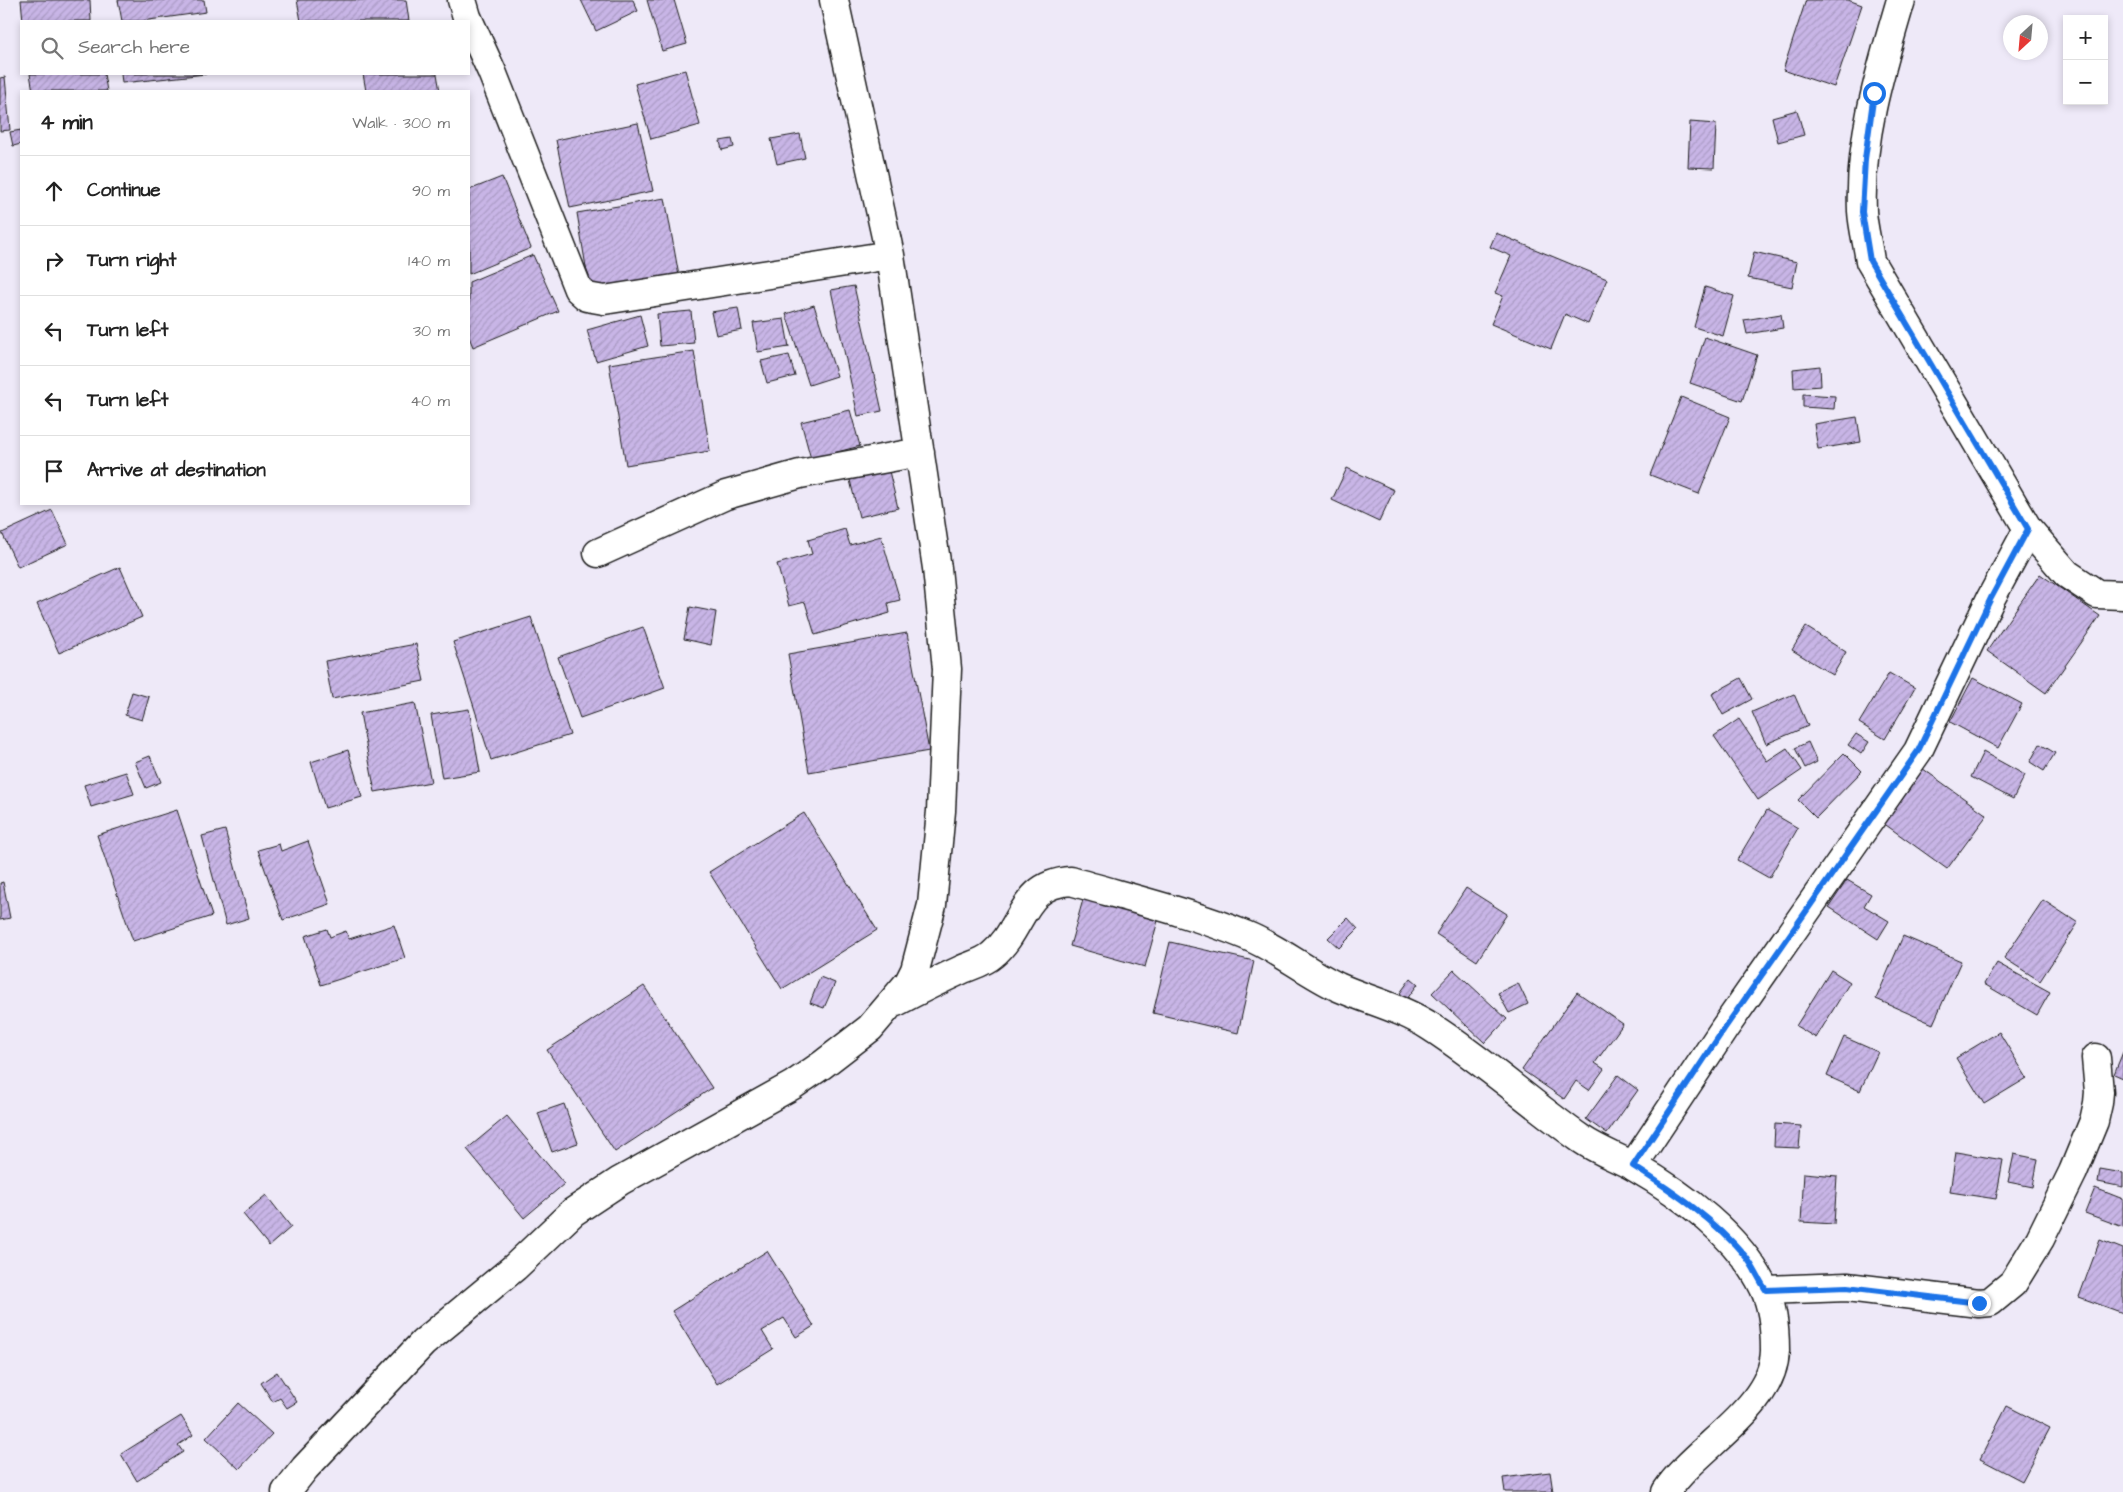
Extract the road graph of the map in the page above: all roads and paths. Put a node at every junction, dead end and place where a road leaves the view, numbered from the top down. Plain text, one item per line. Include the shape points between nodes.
1 (462, 0) edge
2 (834, 0) edge
3 (1901, 0) edge
4 (468, 20) edge
5 (470, 24) edge
6 (890, 255) junction
7 (920, 452) junction
8 (2028, 529) junction
9 (598, 553) dead end
10 (2123, 595) edge
11 (892, 1004) junction
12 (2096, 1058) dead end
13 (1633, 1166) junction
14 (1766, 1290) junction
15 (286, 1492) edge
16 (1666, 1492) edge

1 - 4 street
2 - 6 street
3 - 8 street via 1874,93 1865,159 1862,212 1870,261
5 - 6 street via 578,289 587,297 604,300
6 - 7 street
7 - 9 street via 800,474 726,495
7 - 11 street via 937,568 947,669 941,811 932,906 920,956 909,982
8 - 10 street via 2067,574 2097,594
8 - 13 street via 1991,598 1918,751 1724,1029
11 - 13 street via 990,956 1006,941 1037,893 1053,883 1071,881 1247,936 1337,986 1412,1015 1469,1052 1583,1140
11 - 15 street via 870,1028 793,1086 620,1181 573,1212 515,1267 423,1343
12 - 14 street via 2098,1103 2073,1172 2040,1239 2013,1282 1990,1302 1847,1287
13 - 14 street via 1674,1192 1707,1219 1747,1258
14 - 16 street via 1772,1313 1775,1353 1760,1393 1746,1411 1679,1473

